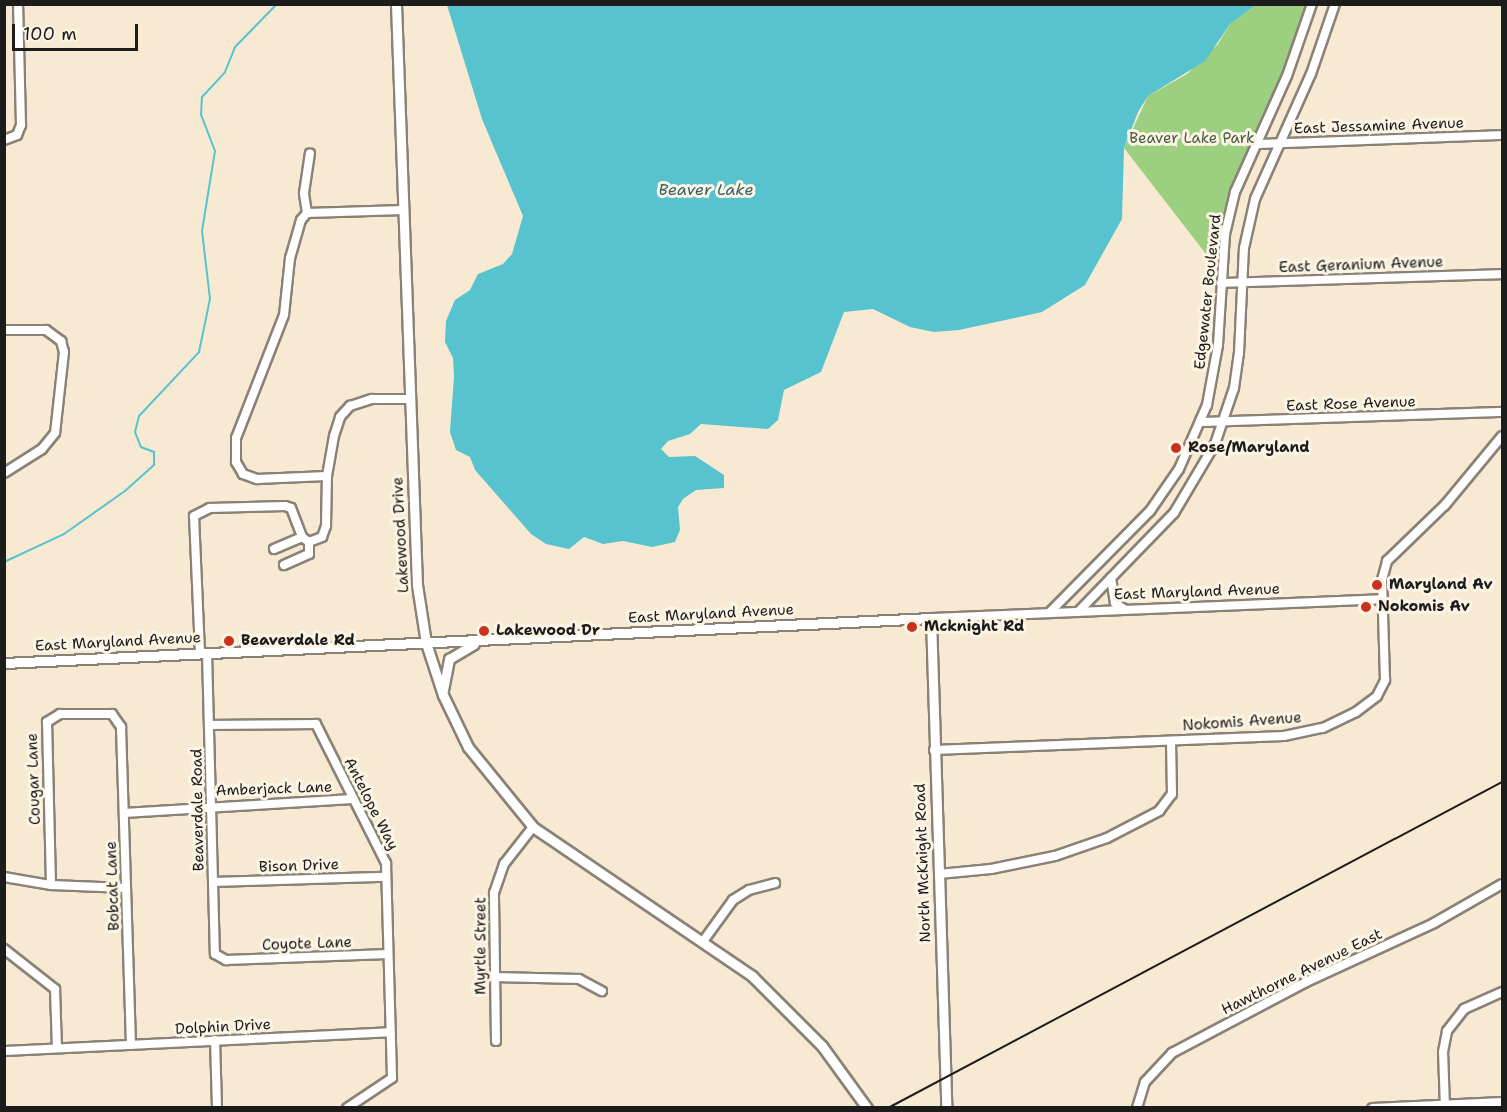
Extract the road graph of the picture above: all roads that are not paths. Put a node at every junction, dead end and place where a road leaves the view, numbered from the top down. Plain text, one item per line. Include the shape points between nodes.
1 (18, 4) edge
2 (396, 4) edge
3 (1312, 4) edge
4 (1335, 4) edge
5 (1503, 135) edge
6 (4, 140) edge
7 (1279, 143) junction
8 (1257, 144) junction
9 (310, 153) dead end
10 (403, 210) junction
11 (307, 213) junction
12 (1503, 274) edge
13 (1221, 283) junction
14 (1242, 283) junction
15 (4, 330) edge
16 (410, 399) junction
17 (1503, 412) edge
18 (1200, 422) junction
19 (1223, 422) junction
20 (1503, 436) edge
21 (4, 473) edge
22 (327, 477) junction
23 (305, 539) junction
24 (274, 549) dead end
25 (284, 565) dead end
26 (1111, 578) junction
27 (1383, 599) junction
28 (1126, 610) junction
29 (1078, 612) junction
30 (1049, 613) junction
31 (931, 618) junction
32 (492, 640) junction
33 (426, 643) junction
34 (203, 653) junction
35 (4, 663) edge
36 (443, 695) junction
37 (210, 725) junction
38 (121, 727) joint
39 (1171, 741) junction
40 (934, 750) junction
41 (353, 799) junction
42 (211, 805) junction
43 (124, 813) junction
44 (533, 827) junction
45 (939, 874) junction
46 (386, 877) junction
47 (4, 878) edge
48 (213, 882) junction
49 (775, 883) dead end
50 (1503, 884) edge
51 (51, 885) junction
52 (126, 888) junction
53 (704, 940) junction
54 (4, 949) edge
55 (388, 954) junction
56 (226, 960) joint
57 (494, 977) junction
58 (602, 991) dead end
59 (1503, 992) edge
60 (391, 1032) junction
61 (215, 1040) junction
62 (496, 1041) dead end
63 (131, 1045) junction
64 (57, 1048) junction
65 (4, 1051) edge
66 (1503, 1102) edge
67 (1445, 1106) edge
68 (218, 1107) edge
69 (347, 1107) edge
70 (867, 1107) edge
71 (946, 1107) edge
72 (1137, 1107) edge
73 (1372, 1107) edge

1 - 6 street via 21,125 16,135
2 - 10 street, Lakewood Drive
3 - 8 street, Edgewater Boulevard via 1287,76
4 - 7 street, Edgewater Boulevard via 1311,74
5 - 7 street, East Jessamine Avenue
7 - 8 street, East Jessamine Avenue
7 - 14 street, Edgewater Boulevard via 1255,199 1244,248
8 - 13 street, Edgewater Boulevard via 1234,192
9 - 11 street via 304,193
10 - 11 street
10 - 16 street, Lakewood Drive
11 - 22 street via 301,220 290,258 284,315 234,450 243,474 257,480
12 - 14 street, East Geranium Avenue
13 - 14 street, East Geranium Avenue
13 - 18 street, Edgewater Boulevard via 1218,345
14 - 19 street, Edgewater Boulevard via 1239,353
15 - 21 street via 46,330 61,341 64,352 56,434 42,449
16 - 22 street via 372,399 350,406 340,417
16 - 33 street, Lakewood Drive via 417,585
17 - 19 street, East Rose Avenue
18 - 19 street, East Rose Avenue
18 - 30 street, Edgewater Boulevard via 1179,469 1150,512
19 - 26 street, Edgewater Boulevard via 1197,479 1174,513
20 - 27 street, Nokomis Avenue via 1445,505 1387,561 1382,575
22 - 23 street via 326,526 322,537
23 - 24 street
23 - 25 street via 309,554
23 - 34 street, Beaverdale Road via 291,508 285,506 199,510 192,523
26 - 28 street via 1115,603
26 - 29 street, Edgewater Boulevard
27 - 28 street, East Maryland Avenue
27 - 39 street, Nokomis Avenue via 1385,680 1377,696 1356,712 1302,734
28 - 29 street, East Maryland Avenue
29 - 30 street, East Maryland Avenue
30 - 31 street, East Maryland Avenue
31 - 32 street, East Maryland Avenue
31 - 40 street, North McKnight Road
32 - 33 street, East Maryland Avenue
32 - 36 street via 463,648 451,656 445,666
33 - 34 street, East Maryland Avenue
33 - 36 street, Lakewood Drive
34 - 35 street, East Maryland Avenue
34 - 37 street, Beaverdale Road
36 - 44 street, Lakewood Drive via 473,755
37 - 41 street, Antelope Way via 316,724
37 - 42 street, Beaverdale Road
38 - 43 street, Bobcat Lane
38 - 51 street, Cougar Lane via 116,717 107,712 60,714 47,722
39 - 40 street, Nokomis Avenue
39 - 45 street via 1172,794 1159,811 1107,838 1054,856 991,869
40 - 45 street, North McKnight Road
41 - 42 street, Amberjack Lane
41 - 46 street, Antelope Way via 386,863
42 - 43 street, Amberjack Lane
42 - 48 street, Beaverdale Road
43 - 52 street, Bobcat Lane
44 - 53 street, Lakewood Drive via 591,869
44 - 57 street, Myrtle Street via 504,864 494,893
45 - 71 street, North McKnight Road
46 - 48 street, Bison Drive
46 - 55 street, Antelope Way
47 - 51 street
48 - 56 street, Beaverdale Road via 214,949 218,958
49 - 53 street via 740,894 726,907
50 - 72 street, Hawthorne Avenue East via 1434,923 1306,982 1172,1053 1145,1082
51 - 52 street
52 - 63 street, Bobcat Lane
53 - 70 street, Lakewood Drive via 774,996 841,1070
54 - 64 street via 55,989
55 - 56 street, Coyote Lane
55 - 60 street, Antelope Way
57 - 58 street via 579,979
57 - 62 street, Myrtle Street
59 - 67 street via 1474,1003 1452,1023 1443,1052
60 - 61 street, Dolphin Drive
60 - 69 street, Antelope Way via 392,1078
61 - 63 street, Dolphin Drive
61 - 68 street
63 - 64 street, Dolphin Drive
64 - 65 street, Dolphin Drive
66 - 67 street
67 - 73 street

